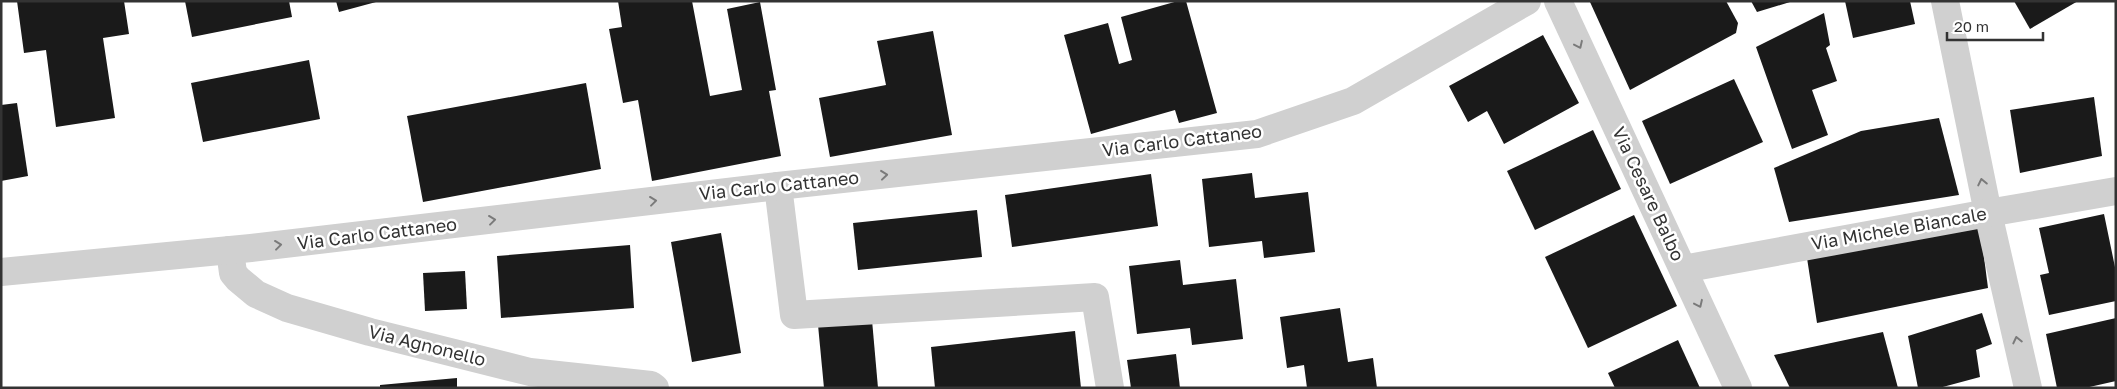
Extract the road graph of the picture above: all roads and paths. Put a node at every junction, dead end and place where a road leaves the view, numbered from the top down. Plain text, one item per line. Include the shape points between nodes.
1 (1527, 1) edge
2 (1558, 1) edge
3 (1945, 1) edge
4 (778, 186) junction
5 (2116, 191) edge
6 (1988, 213) junction
7 (230, 250) junction
8 (1683, 269) junction
9 (1, 272) edge
10 (656, 388) edge
11 (1110, 388) edge
12 (1738, 388) edge
13 (2028, 388) edge

4 -> 1 street, Via Carlo Cattaneo via 1257,134 1353,101
2 -> 8 street, Via Cesare Balbo
6 -> 3 street
7 -> 4 street, Via Carlo Cattaneo
4 - 11 street via 794,315 1095,297
5 - 6 street, Via Michele Biancale
6 - 8 street, Via Michele Biancale
13 -> 6 street
7 - 9 street, Via Carlo Cattaneo
7 - 10 street, Via Agnonello via 233,273 238,279 256,294 287,308 530,372
8 -> 12 street, Via Cesare Balbo

